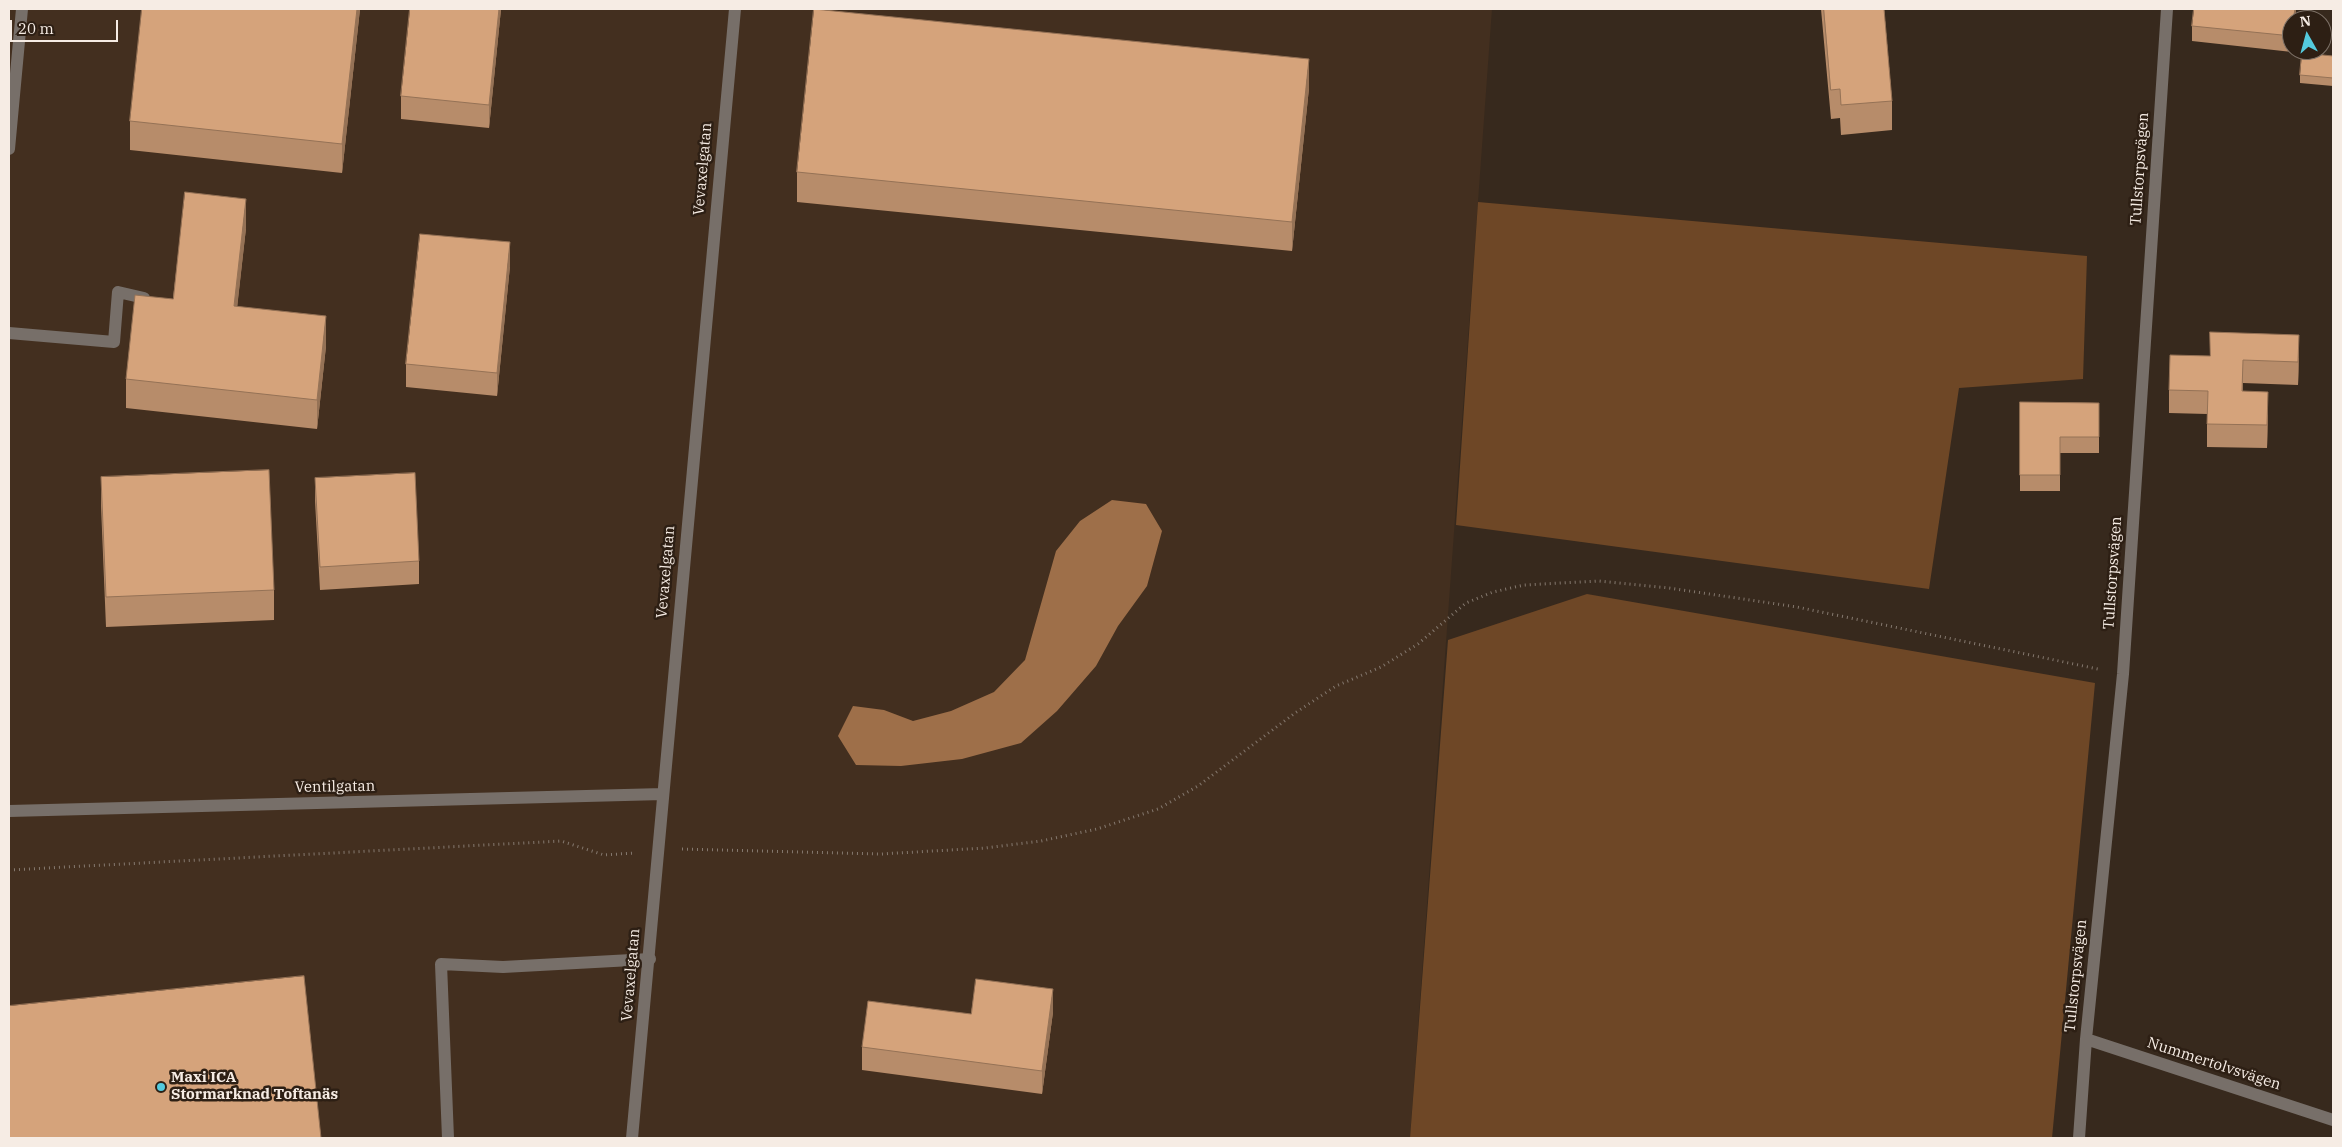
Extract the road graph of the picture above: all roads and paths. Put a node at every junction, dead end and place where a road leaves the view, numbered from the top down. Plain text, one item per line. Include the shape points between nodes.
1 (22, 9) edge
2 (735, 9) edge
3 (2167, 9) edge
4 (9, 149) edge
5 (144, 298) edge
6 (9, 334) edge
7 (2123, 674) junction
8 (663, 794) junction
9 (9, 811) edge
10 (658, 852) junction
11 (9, 870) edge
12 (650, 959) junction
13 (2086, 1040) junction
14 (2333, 1120) edge
15 (448, 1138) edge
16 (632, 1138) edge
17 (2079, 1138) edge

1 - 4 street
2 - 8 street, Vevaxelgatan
3 - 7 street, Tullstorpsvägen
5 - 6 street via 118,292 114,342
7 - 10 path via 1797,607 1599,581 1524,585 1466,603 1418,644 1381,667 1336,686 1198,786 1158,809 1097,829 985,848 881,854 690,848
7 - 13 street, Tullstorpsvägen
8 - 9 street, Ventilgatan
8 - 10 street, Vevaxelgatan
10 - 11 path via 604,855 561,841
10 - 12 street, Vevaxelgatan
12 - 15 street via 503,967 441,964
12 - 16 street, Vevaxelgatan
13 - 14 street, Nummertolvsvägen
13 - 17 street, Tullstorpsvägen

